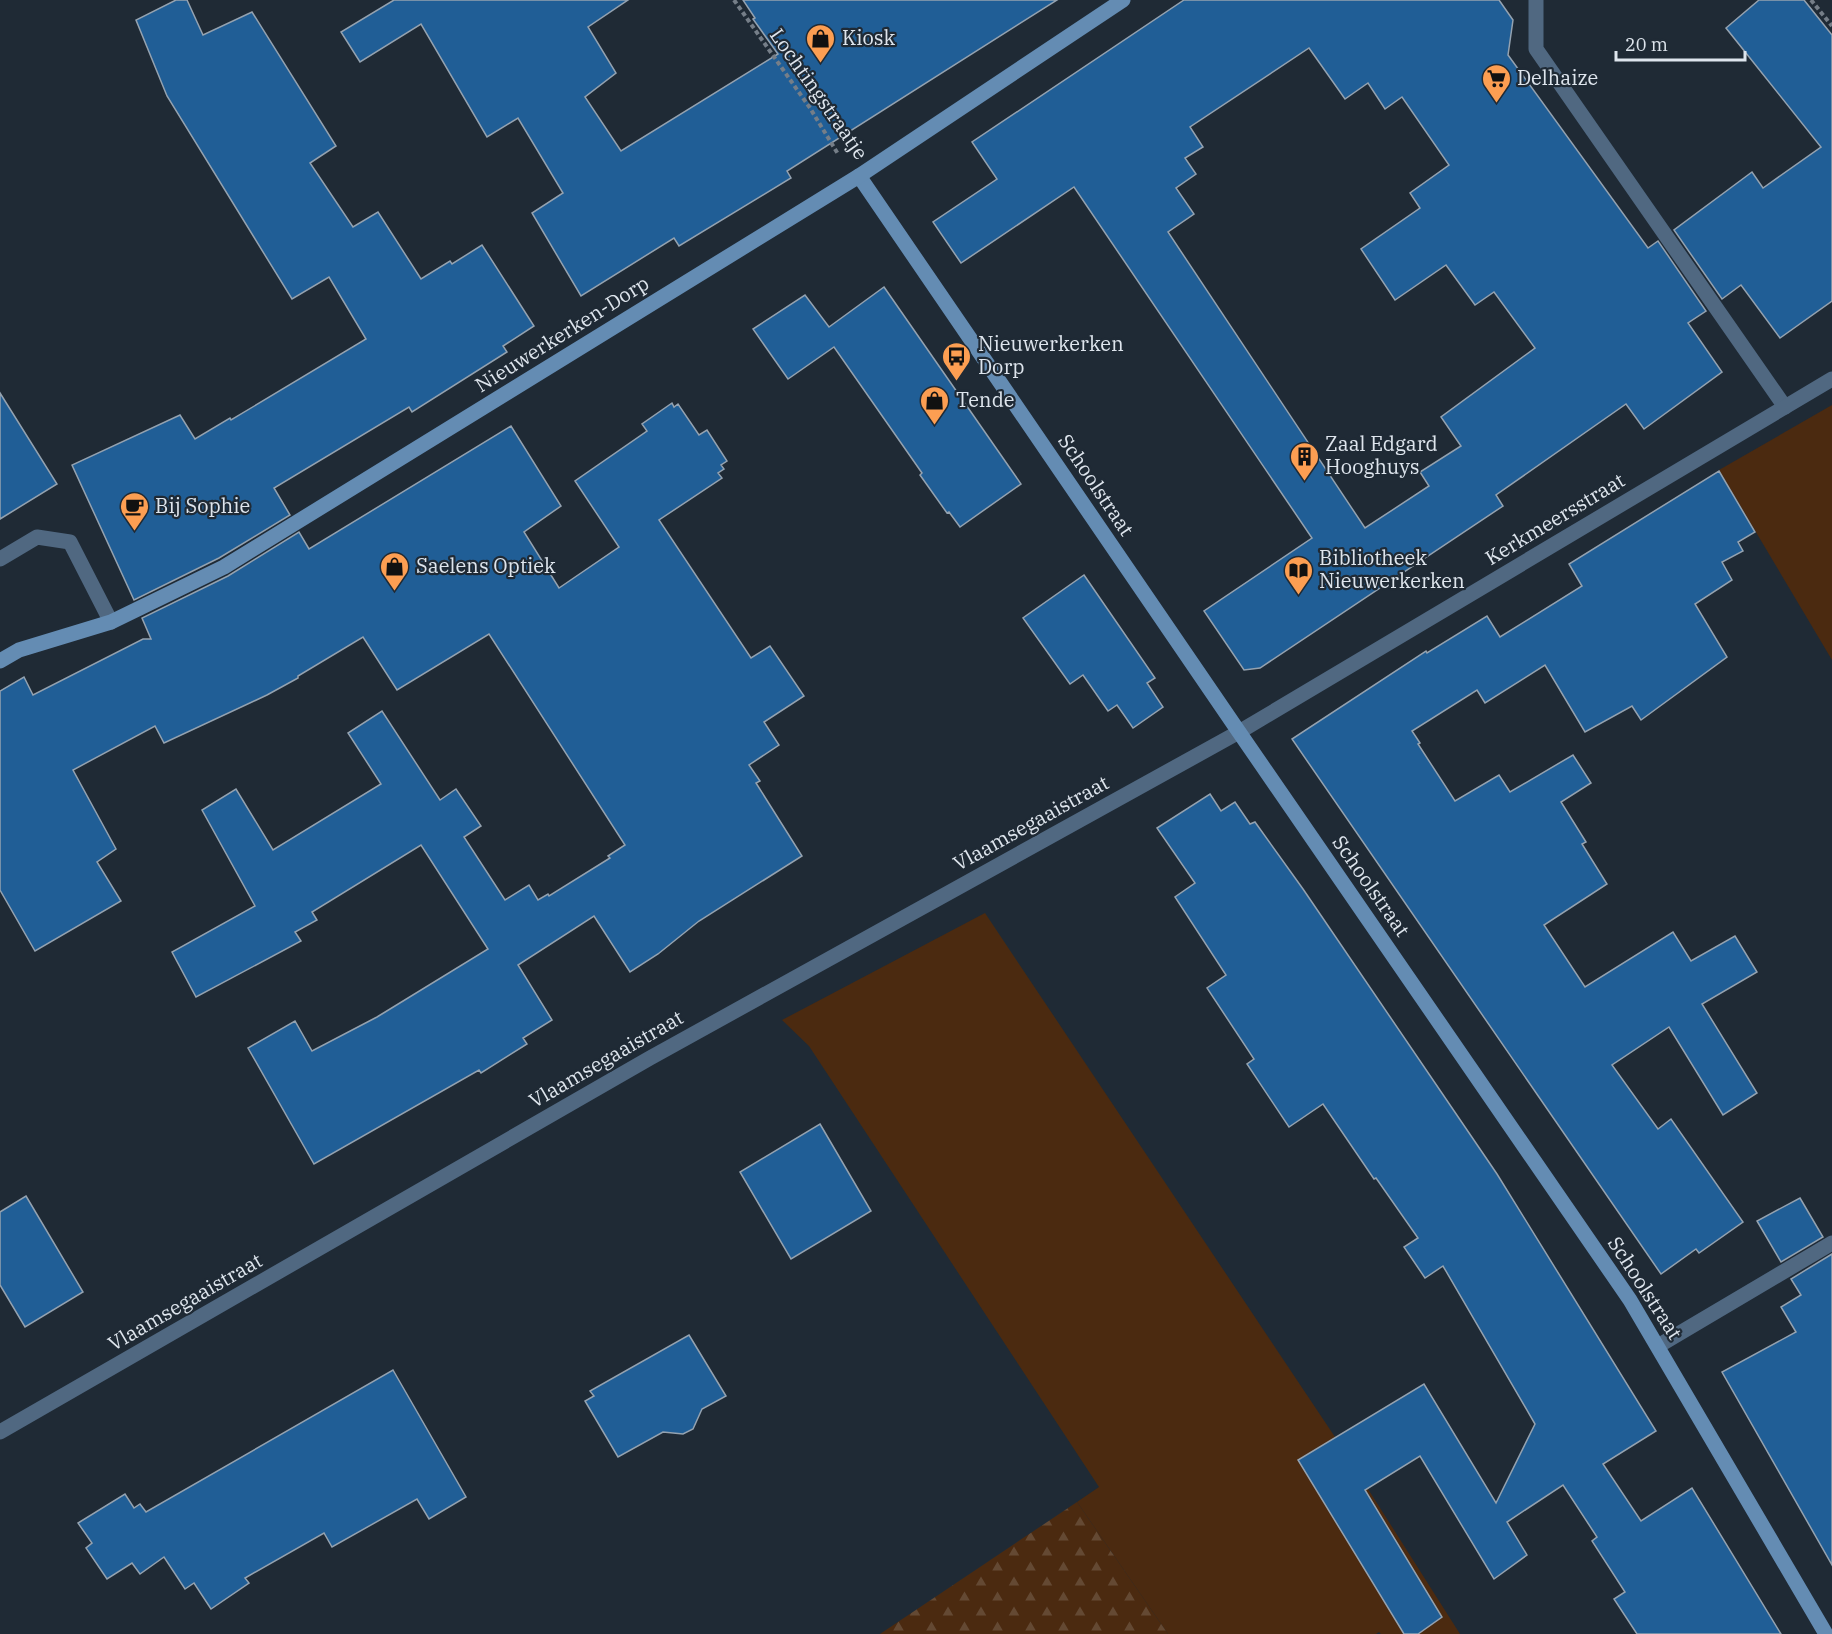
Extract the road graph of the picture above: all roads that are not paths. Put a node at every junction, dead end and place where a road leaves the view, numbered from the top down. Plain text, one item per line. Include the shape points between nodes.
1 (1123, 0) edge
2 (1536, 0) edge
3 (859, 176) junction
4 (1832, 379) edge
5 (1785, 407) junction
6 (0, 559) edge
7 (111, 622) junction
8 (0, 661) edge
9 (1239, 732) junction
10 (1832, 1243) edge
11 (1658, 1346) junction
12 (0, 1432) edge
13 (1826, 1634) edge

1 - 3 street, Nieuwerkerken-Dorp
2 - 5 street via 1536,49
3 - 7 street, Nieuwerkerken-Dorp via 224,567
3 - 9 street, Schoolstraat
4 - 5 street, Kerkmeersstraat
5 - 9 street, Kerkmeersstraat
6 - 7 street via 37,537 70,542
7 - 8 street, Nieuwerkerken-Dorp via 19,650
9 - 11 street, Schoolstraat via 1624,1290
9 - 12 street, Vlaamsegaaistraat via 661,1052
10 - 11 street
11 - 13 street, Schoolstraat

